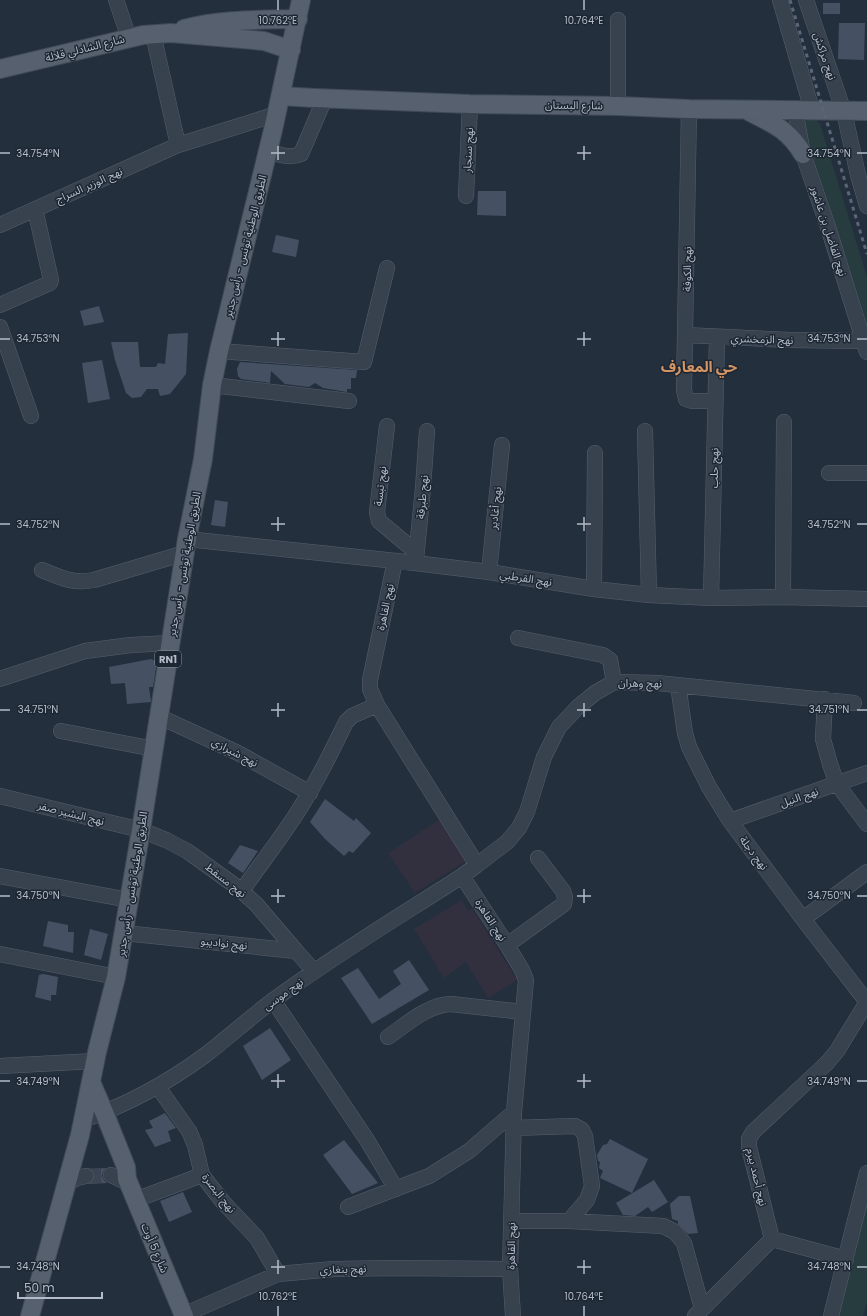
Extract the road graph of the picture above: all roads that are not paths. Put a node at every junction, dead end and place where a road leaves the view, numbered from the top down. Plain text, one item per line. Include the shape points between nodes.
1 (116, 0) edge
2 (301, 0) edge
3 (780, 0) edge
4 (806, 0) edge
5 (298, 19) junction
6 (618, 20) dead end
7 (171, 33) junction
8 (153, 34) junction
9 (129, 38) junction
10 (291, 50) junction
11 (0, 69) edge
12 (281, 96) junction
13 (325, 98) junction
14 (470, 104) junction
15 (618, 106) junction
16 (689, 109) junction
17 (746, 110) junction
18 (804, 110) junction
19 (844, 112) junction
20 (867, 112) edge
21 (277, 114) junction
22 (178, 145) junction
23 (268, 152) junction
24 (803, 154) junction
25 (466, 196) dead end
26 (867, 206) edge
27 (35, 209) junction
28 (0, 225) edge
29 (387, 268) dead end
30 (0, 305) edge
31 (0, 327) edge
32 (685, 335) junction
33 (717, 338) junction
34 (866, 346) edge
35 (219, 351) junction
36 (212, 385) junction
37 (349, 402) dead end
38 (715, 402) junction
39 (31, 416) dead end
40 (784, 422) dead end
41 (387, 426) dead end
42 (427, 431) dead end
43 (645, 431) dead end
44 (502, 445) dead end
45 (595, 453) dead end
46 (829, 473) dead end
47 (867, 473) edge
48 (186, 546) junction
49 (416, 558) junction
50 (395, 561) junction
51 (42, 570) dead end
52 (489, 572) junction
53 (594, 589) junction
54 (649, 595) junction
55 (783, 597) junction
56 (711, 598) junction
57 (867, 598) edge
58 (518, 638) dead end
59 (170, 643) junction
60 (0, 679) edge
61 (614, 682) junction
62 (678, 686) junction
63 (824, 699) junction
64 (854, 703) dead end
65 (377, 705) junction
66 (158, 716) junction
67 (61, 731) dead end
68 (154, 749) junction
69 (867, 773) edge
70 (837, 784) junction
71 (310, 793) junction
72 (0, 796) edge
73 (730, 821) junction
74 (867, 824) edge
75 (141, 830) junction
76 (538, 858) dead end
77 (477, 865) junction
78 (867, 872) edge
79 (0, 876) edge
80 (462, 876) junction
81 (242, 891) junction
82 (129, 900) junction
83 (803, 919) junction
84 (124, 933) junction
85 (507, 945) junction
86 (296, 951) junction
87 (0, 954) edge
88 (314, 971) junction
89 (116, 977) junction
90 (273, 1000) junction
91 (867, 1002) edge
92 (523, 1012) junction
93 (388, 1036) dead end
94 (95, 1061) junction
95 (0, 1066) edge
96 (158, 1087) junction
97 (514, 1112) junction
98 (92, 1113) junction
99 (514, 1128) junction
100 (867, 1173) edge
101 (202, 1175) junction
102 (86, 1176) tunnel mouth
103 (66, 1184) junction
104 (396, 1189) junction
105 (135, 1200) junction
106 (348, 1207) dead end
107 (512, 1221) junction
108 (569, 1221) junction
109 (772, 1239) junction
110 (846, 1259) junction
111 (510, 1269) junction
112 (278, 1274) junction
113 (699, 1312) edge
114 (30, 1316) edge
115 (184, 1316) edge
116 (513, 1316) edge
117 (831, 1316) edge

1 - 9 street
2 - 5 main road, الطريق الوطنية تونس - رأس جدير / RN1
3 - 18 street, نهج الفاضل بن عاشور
4 - 19 street, نهج مراكش
5 - 7 main road, شارع الشادلي قلالة via 209,24
5 - 10 main road, الطريق الوطنية تونس - رأس جدير / RN1
6 - 15 street
7 - 8 main road, شارع الشادلي قلالة
7 - 10 main road, شارع الشادلي قلالة via 264,42
8 - 9 main road, شارع الشادلي قلالة
8 - 22 street
9 - 11 main road, شارع الشادلي قلالة
10 - 12 main road, الطريق الوطنية تونس - رأس جدير / RN1
12 - 13 main road, شارع البستان
12 - 21 main road, الطريق الوطنية تونس - رأس جدير / RN1
13 - 14 main road, شارع البستان
13 - 23 street via 301,154 289,157
14 - 15 main road, شارع البستان
14 - 25 street, نهج سنجار
15 - 16 main road, شارع البستان
16 - 17 main road, شارع البستان
16 - 32 street, نهج الكوفة
17 - 18 main road, شارع البستان
17 - 24 main road via 786,133
18 - 19 main road, شارع البستان
18 - 24 street, نهج الفاضل بن عاشور
19 - 20 main road, شارع البستان
19 - 26 street, نهج مراكش
21 - 22 street, نهج الوزير السراج
21 - 23 main road, الطريق الوطنية تونس - رأس جدير / RN1
22 - 27 street, نهج الوزير السراج
23 - 35 main road, الطريق الوطنية تونس - رأس جدير / RN1
24 - 34 street, نهج الفاضل بن عاشور
27 - 28 street, نهج الوزير السراج
27 - 30 street via 50,283
29 - 35 street via 364,362
31 - 39 street
32 - 33 street, نهج الزمخشري
32 - 38 street, نهج الكوفة via 686,399 692,402
33 - 34 street, نهج الزمخشري
33 - 38 street, نهج حلب
35 - 36 main road, الطريق الوطنية تونس - رأس جدير / RN1
36 - 37 street
36 - 48 main road, الطريق الوطنية تونس - رأس جدير / RN1 via 203,459
38 - 56 street, نهج حلب
40 - 55 street
41 - 49 street, نهج تبسة via 377,512 379,521
42 - 49 street, نهج طبرقة
43 - 54 street
44 - 52 street, نهج أغادير
45 - 53 street
46 - 47 street
48 - 50 street, نهج القرطبي
48 - 51 street via 94,580 82,582 69,581
48 - 59 main road, الطريق الوطنية تونس - رأس جدير / RN1
49 - 50 street, نهج القرطبي
49 - 52 street, نهج القرطبي
50 - 65 street, نهج القاهرة via 370,680 370,689
52 - 53 street, نهج القرطبي
53 - 54 street, نهج القرطبي
54 - 56 street, نهج القرطبي
55 - 56 street, نهج القرطبي
55 - 57 street, نهج القرطبي
58 - 61 street via 603,655 610,660
59 - 60 street via 85,651
59 - 66 main road, الطريق الوطنية تونس - رأس جدير / RN1
61 - 62 street, نهج وهران
61 - 77 street, نهج وهران via 595,693 559,727 544,757 527,812 519,828 507,842
62 - 63 street, نهج وهران
62 - 73 street, نهج دجلة via 689,747
63 - 64 street, نهج وهران
63 - 70 street via 823,739
65 - 71 street via 352,716 346,722
65 - 77 street, نهج القاهرة
66 - 68 main road, الطريق الوطنية تونس - رأس جدير / RN1
66 - 71 street, نهج شيرازي via 238,753
67 - 68 street
68 - 75 main road, الطريق الوطنية تونس - رأس جدير / RN1
69 - 70 street, نهج النيل
70 - 73 street, نهج النيل
70 - 74 street
71 - 81 street
72 - 75 street, نهج البشير صفر
73 - 83 street, نهج دجلة
75 - 81 street, نهج مسقط via 187,850
75 - 82 main road, الطريق الوطنية تونس - رأس جدير / RN1
76 - 85 street via 563,891 564,904
77 - 80 street
78 - 83 street
79 - 82 street
80 - 85 street, نهج القاهرة
80 - 88 street, نهج موسى
81 - 86 street, نهج مسقط
82 - 84 main road, الطريق الوطنية تونس - رأس جدير / RN1
83 - 91 street, نهج دجلة
84 - 86 street, نهج نواديبو
84 - 89 main road, الطريق الوطنية تونس - رأس جدير / RN1
85 - 92 street, نهج القاهرة via 526,980
86 - 88 street
87 - 89 street
88 - 90 street, نهج موسى
89 - 94 main road, الطريق الوطنية تونس - رأس جدير / RN1
90 - 96 street, نهج موسى via 204,1056
90 - 104 street via 367,1140
91 - 109 street, نهج أحمد بيرم via 827,1063 753,1132 750,1139 749,1147
92 - 93 street via 440,1004
92 - 97 street, نهج القاهرة
94 - 95 street
94 - 98 main road, الطريق الوطنية تونس - رأس جدير / RN1 via 91,1082
96 - 98 street, نهج موسى
96 - 101 street, نهج البصرة via 189,1131
97 - 99 street, نهج القاهرة
97 - 104 street via 469,1152 429,1176
98 - 103 main road, الطريق الوطنية تونس - رأس جدير / RN1
98 - 105 main road, شارع 5 أوت via 126,1167 122,1179
99 - 107 street, نهج القاهرة
99 - 108 street via 575,1126 582,1130 592,1186 587,1200
100 - 110 street
101 - 105 street
101 - 112 street, نهج البصرة via 257,1238
102 - 103 street
103 - 114 main road, الطريق الوطنية تونس - رأس جدير / RN1
104 - 106 street
105 - 115 main road, شارع 5 أوت
107 - 108 street
107 - 111 street, نهج القاهرة
108 - 113 street via 663,1226 675,1232 684,1243
109 - 110 street
109 - 113 street
110 - 117 street
111 - 112 street, نهج بنغازي via 341,1269
111 - 116 street, نهج القاهرة
112 - 115 street, نهج بنغازي

